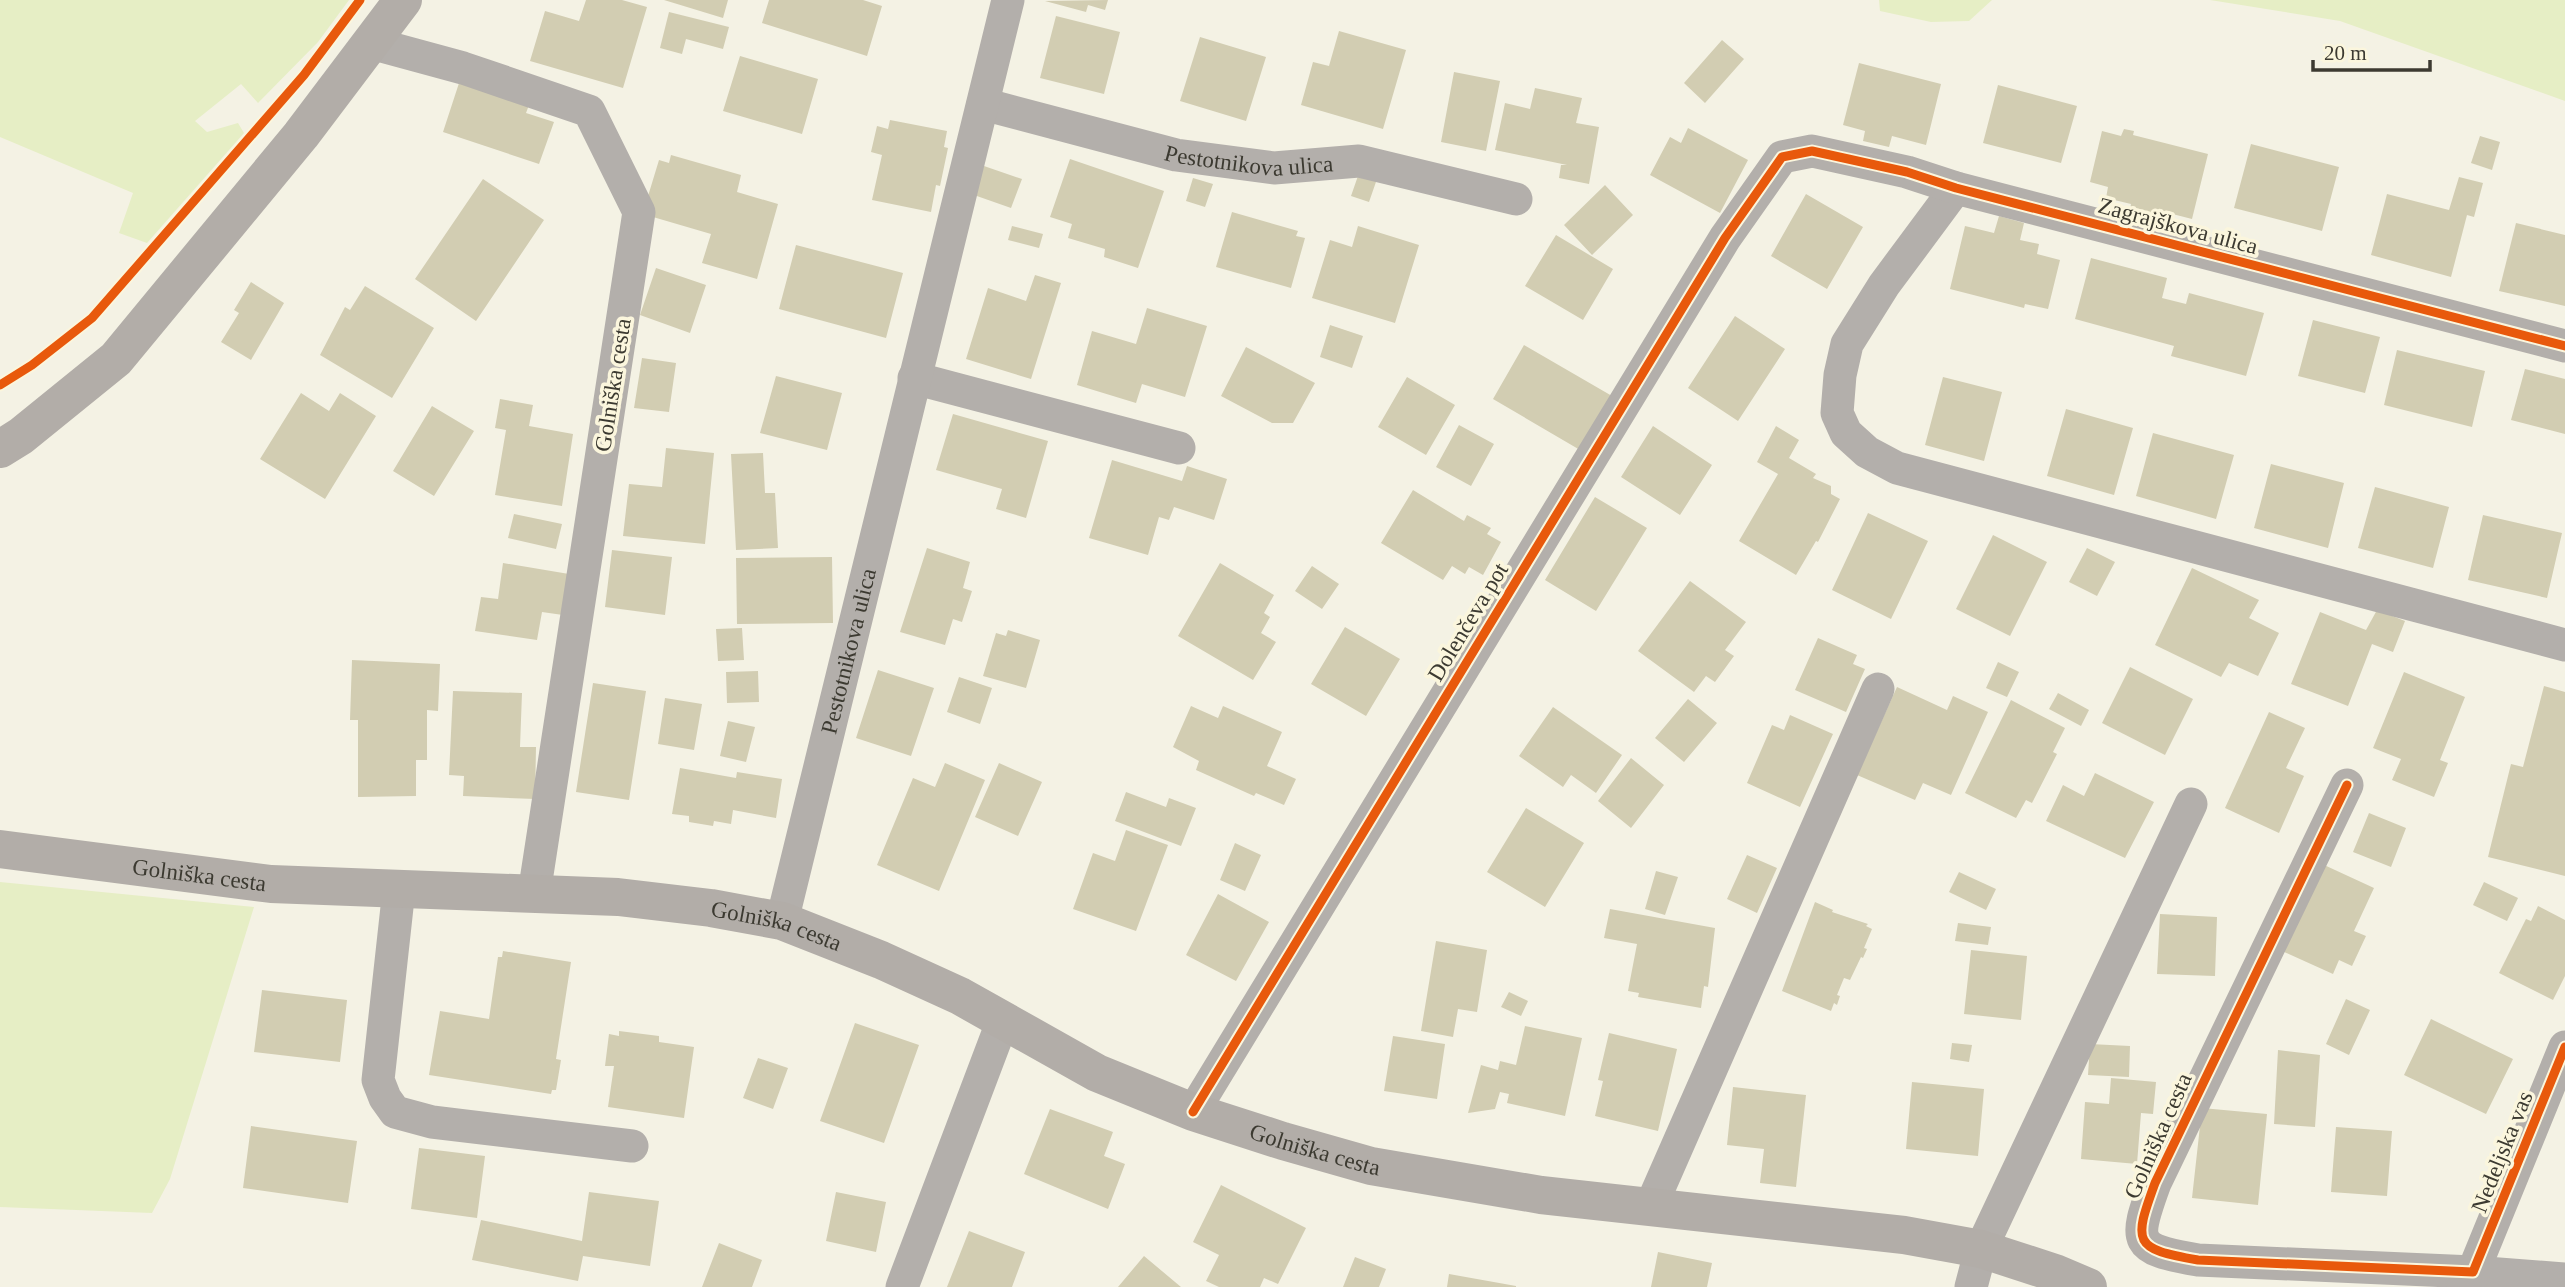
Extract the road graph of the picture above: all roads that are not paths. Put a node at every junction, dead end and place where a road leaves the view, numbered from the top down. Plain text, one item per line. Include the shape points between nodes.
1 (403, 0) edge
2 (1008, 0) edge
3 (371, 43) junction
4 (983, 104) junction
5 (1782, 157) joint
6 (1956, 188) junction
7 (1516, 199) dead end
8 (2565, 346) edge
9 (914, 378) junction
10 (1179, 448) dead end
11 (0, 449) edge
12 (2565, 645) edge
13 (1878, 689) dead end
14 (2347, 785) dead end
15 (2191, 804) dead end
16 (0, 849) edge
17 (399, 889) junction
18 (534, 894) junction
19 (782, 922) junction
20 (1003, 1020) junction
21 (2565, 1047) edge
22 (1194, 1112) junction
23 (632, 1146) dead end
24 (1651, 1206) junction
25 (1981, 1249) junction
26 (2565, 1279) edge
27 (2468, 1280) edge
28 (902, 1287) edge
29 (1971, 1287) edge
30 (2088, 1287) edge

1 - 3 main road
2 - 4 street, Pestotnikova ulica
3 - 11 main road via 116,359
3 - 18 street, Golniška cesta via 463,68 589,111 639,212
4 - 7 street, Pestotnikova ulica via 1176,155 1274,168 1359,161
4 - 9 street, Pestotnikova ulica
5 - 6 street, Zagrajškova ulica via 1812,151
5 - 22 street, Dolenčeva pot via 1725,238
6 - 8 street, Zagrajškova ulica
6 - 12 street via 1847,344 1837,413 1846,433 1867,452 1897,468
9 - 10 street
9 - 19 street, Pestotnikova ulica
13 - 24 street
14 - 27 street, Golniška cesta via 2155,1183 2143,1217 2143,1239 2150,1249 2162,1254 2197,1259
15 - 25 street
16 - 17 main road, Golniška cesta via 271,884
17 - 18 main road, Golniška cesta
17 - 23 street via 378,1080 395,1112 432,1122
18 - 19 main road, Golniška cesta via 618,897
19 - 20 main road, Golniška cesta via 881,960
20 - 22 main road, Golniška cesta via 1097,1073
20 - 28 street
21 - 27 street, Nedeljska vas
22 - 24 main road, Golniška cesta via 1371,1166 1528,1193
24 - 25 main road, Golniška cesta via 1904,1235
25 - 29 street
25 - 30 main road, Golniška cesta
26 - 27 street

